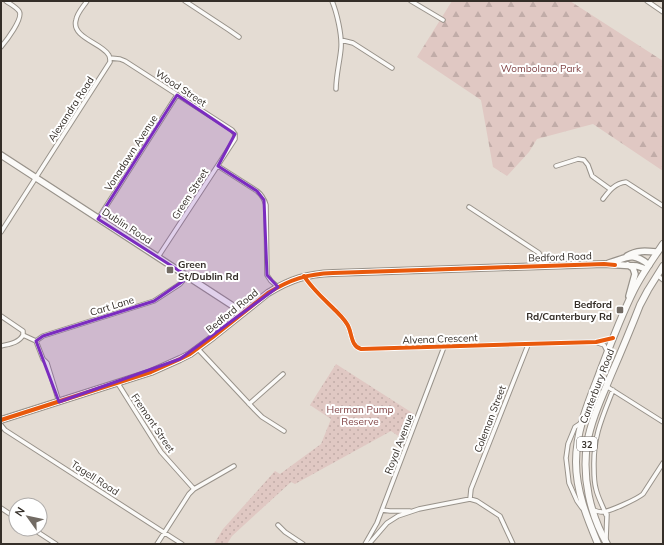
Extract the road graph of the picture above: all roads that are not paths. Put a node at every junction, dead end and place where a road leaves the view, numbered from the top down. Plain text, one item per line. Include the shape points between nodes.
1 (6, 1) edge
2 (87, 1) edge
3 (185, 1) edge
4 (337, 1) edge
5 (411, 1) edge
6 (647, 1) edge
7 (333, 2) edge
8 (663, 12) edge
9 (443, 20) dead end
10 (238, 37) dead end
11 (341, 40) junction
12 (1, 47) edge
13 (110, 58) junction
14 (392, 68) dead end
15 (336, 89) dead end
16 (177, 95) junction
17 (235, 139) joint
18 (1, 155) edge
19 (218, 166) junction
20 (556, 166) dead end
21 (36, 178) junction
22 (610, 190) junction
23 (603, 199) dead end
24 (663, 206) edge
25 (469, 207) dead end
26 (98, 219) junction
27 (1, 232) edge
28 (663, 244) edge
29 (657, 252) junction
30 (627, 256) junction
31 (158, 257) junction
32 (604, 264) junction
33 (628, 265) junction
34 (542, 266) junction
35 (663, 266) edge
36 (647, 267) junction
37 (657, 275) junction
38 (187, 276) junction
39 (304, 276) junction
40 (663, 280) edge
41 (278, 287) junction
42 (624, 311) junction
43 (241, 314) junction
44 (1, 316) edge
45 (23, 334) junction
46 (613, 338) junction
47 (36, 341) junction
48 (596, 342) junction
49 (528, 345) junction
50 (1, 346) edge
51 (444, 347) junction
52 (198, 349) junction
53 (608, 352) junction
54 (283, 374) dead end
55 (117, 382) junction
56 (606, 386) junction
57 (613, 390) junction
58 (58, 402) junction
59 (249, 404) junction
60 (1, 420) edge
61 (582, 422) junction
62 (663, 422) edge
63 (1, 425) edge
64 (284, 431) dead end
65 (663, 463) edge
66 (234, 466) dead end
67 (194, 489) junction
68 (470, 499) junction
69 (382, 510) junction
70 (413, 510) junction
71 (593, 510) junction
72 (586, 512) junction
73 (606, 513) junction
74 (278, 526) dead end
75 (165, 533) junction
76 (45, 537) edge
77 (511, 543) edge
78 (607, 543) edge
79 (56, 544) edge
80 (157, 544) edge
81 (182, 544) edge
82 (303, 544) edge
83 (365, 544) edge
84 (369, 544) edge
85 (598, 544) edge

1 - 12 street via 19,11 20,19
2 - 13 street via 75,20 77,31 108,53
3 - 10 street
4 - 7 street
5 - 9 street
6 - 8 street
7 - 11 street
11 - 14 street via 354,43
11 - 15 street
13 - 16 street, Wood Street via 125,61
13 - 21 street, Alexandra Road via 110,62
16 - 17 street, Wood Street via 232,130 236,134
16 - 26 street, Vonadawn Avenue
17 - 19 street, Green Street
18 - 21 main road, Dublin Road
19 - 31 street, Green Street
19 - 41 street via 257,191 266,204 267,275
20 - 22 street via 578,159 584,160 592,176
21 - 26 main road, Dublin Road
21 - 27 street, Alexandra Road
22 - 23 street
22 - 24 street via 626,182
25 - 34 street via 539,253
26 - 31 main road, Dublin Road
28 - 29 main road, Canterbury Road / 32
29 - 30 main road, Bedford Road via 639,251
29 - 36 main road, Canterbury Road / 32
30 - 32 main road, Bedford Road
30 - 36 main road via 641,259
31 - 38 main road, Dublin Road
32 - 33 main road, Bedford Road
32 - 34 main road, Bedford Road
33 - 36 main road, Bedford Road
33 - 42 main road via 633,268 635,274
34 - 39 main road, Bedford Road
35 - 37 main road, Canterbury Road / 32
36 - 37 main road
36 - 42 main road, Canterbury Road / 32
37 - 40 street
37 - 56 main road, Canterbury Road / 32 via 642,301
38 - 43 main road, Dublin Road via 236,308
38 - 47 street, Cart Lane via 180,284 154,301 43,336
39 - 41 main road, Bedford Road
39 - 51 street, Alvena Crescent via 344,319 357,348 366,350
41 - 43 main road, Bedford Road
42 - 46 main road, Canterbury Road / 32
43 - 52 main road, Bedford Road
44 - 45 street
45 - 47 street
45 - 50 street via 17,341
46 - 48 street, Alvena Crescent
46 - 53 main road, Canterbury Road / 32
47 - 58 street via 47,363
48 - 49 street, Alvena Crescent
48 - 53 street via 604,345
49 - 51 street, Alvena Crescent
49 - 68 street, Coleman Street via 471,489
51 - 69 street, Royal Avenue
52 - 55 main road, Bedford Road via 151,372
52 - 59 street
53 - 61 main road, Canterbury Road / 32
54 - 59 street
55 - 58 main road, Bedford Road
55 - 67 street, Fremont Street via 161,452
56 - 57 street
56 - 71 main road, Canterbury Road / 32 via 592,424 586,451 588,490
57 - 62 street
57 - 73 street, Canterbury Road via 596,437 594,455 594,483
58 - 60 main road, Bedford Road
59 - 64 street via 262,417
61 - 72 main road, Canterbury Road / 32 via 578,435 576,472
61 - 72 street via 575,427 566,458 569,483 576,501
63 - 75 street, Tagell Road
65 - 73 street via 643,494
66 - 67 street
67 - 75 street
68 - 70 street
68 - 77 street via 500,516
69 - 70 street
69 - 83 street, Royal Avenue
70 - 84 street via 387,523
71 - 73 street
71 - 78 main road, Canterbury Road / 32
72 - 85 main road, Canterbury Road / 32
73 - 78 street
74 - 82 street
75 - 80 street
75 - 81 street, Tagell Road
76 - 79 street

